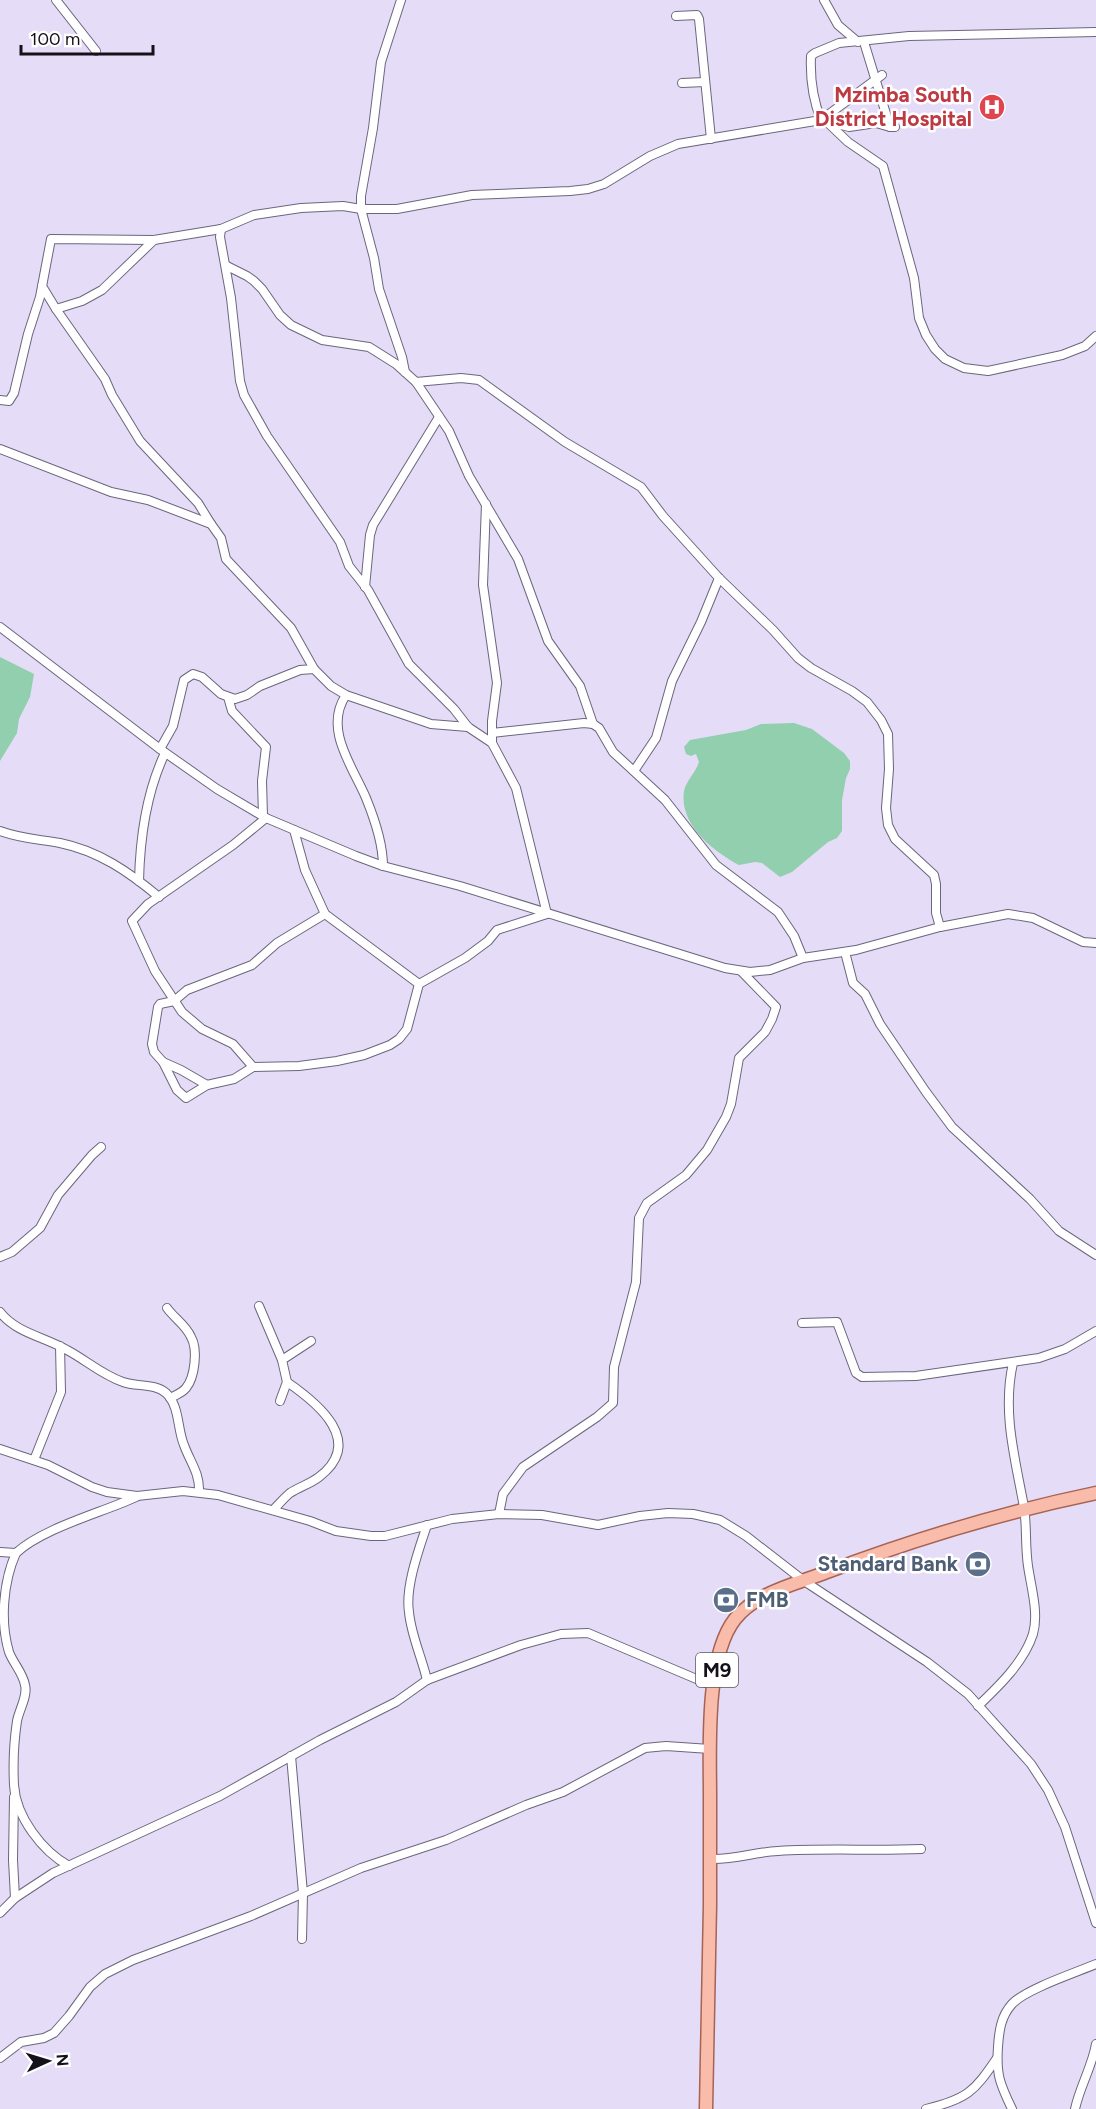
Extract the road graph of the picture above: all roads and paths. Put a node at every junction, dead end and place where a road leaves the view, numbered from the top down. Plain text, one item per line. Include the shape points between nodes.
1 (56, 0) edge
2 (401, 0) edge
3 (824, 0) edge
4 (676, 16) dead end
5 (1096, 32) edge
6 (861, 42) junction
7 (96, 51) dead end
8 (882, 75) dead end
9 (876, 81) junction
10 (705, 82) junction
11 (682, 83) dead end
12 (824, 121) junction
13 (711, 139) junction
14 (361, 209) junction
15 (221, 228) junction
16 (154, 240) junction
17 (227, 266) junction
18 (42, 286) junction
19 (56, 309) junction
20 (1096, 336) edge
21 (405, 372) junction
22 (416, 382) junction
23 (0, 400) edge
24 (439, 417) junction
25 (0, 449) edge
26 (486, 502) junction
27 (211, 524) junction
28 (719, 578) junction
29 (365, 587) junction
30 (0, 627) edge
31 (314, 669) junction
32 (346, 695) junction
33 (228, 697) junction
34 (593, 724) junction
35 (468, 727) junction
36 (492, 733) junction
37 (492, 743) junction
38 (162, 751) junction
39 (634, 771) junction
40 (264, 817) junction
41 (294, 830) junction
42 (0, 831) edge
43 (383, 866) junction
44 (139, 881) junction
45 (159, 897) junction
46 (325, 914) junction
47 (547, 914) junction
48 (940, 927) junction
49 (1096, 943) edge
50 (845, 952) junction
51 (803, 958) junction
52 (742, 972) junction
53 (419, 984) junction
54 (174, 1001) junction
55 (164, 1062) junction
56 (253, 1067) junction
57 (207, 1085) junction
58 (101, 1147) dead end
59 (1096, 1255) edge
60 (0, 1257) edge
61 (259, 1306) dead end
62 (166, 1308) dead end
63 (0, 1312) edge
64 (802, 1323) dead end
65 (1096, 1331) edge
66 (311, 1341) dead end
67 (60, 1346) junction
68 (282, 1360) junction
69 (1013, 1363) junction
70 (287, 1382) junction
71 (170, 1398) junction
72 (280, 1401) dead end
73 (0, 1449) edge
74 (34, 1460) junction
75 (199, 1492) junction
76 (1096, 1493) edge
77 (137, 1496) junction
78 (1024, 1509) junction
79 (273, 1510) junction
80 (499, 1514) junction
81 (427, 1525) junction
82 (0, 1552) edge
83 (15, 1553) junction
84 (804, 1581) junction
85 (427, 1680) junction
86 (713, 1686) junction
87 (978, 1706) junction
88 (710, 1749) junction
89 (291, 1756) junction
90 (14, 1787) junction
91 (921, 1849) dead end
92 (710, 1859) junction
93 (69, 1866) junction
94 (303, 1893) junction
95 (15, 1898) junction
96 (0, 1913) edge
97 (1096, 1923) edge
98 (302, 1939) dead end
99 (1096, 1964) edge
100 (1096, 2044) edge
101 (998, 2057) junction
102 (0, 2058) edge
103 (706, 2109) edge
104 (926, 2109) edge
105 (1012, 2109) edge
106 (1075, 2109) edge

1 - 7 street
2 - 14 street via 379,73
3 - 6 street via 838,26
4 - 10 street via 697,15 699,19
5 - 6 street via 909,36
6 - 9 street
6 - 12 street via 830,46 811,56 813,93
8 - 9 street
9 - 12 street
9 - 12 street via 892,127 876,123 849,127
10 - 11 street
10 - 13 street
12 - 13 street
12 - 20 street via 883,166 914,278 919,318 926,335 945,359 963,368 988,371 1062,355 1085,346
13 - 14 street via 664,149 588,189 472,195 409,207
14 - 15 street via 289,209 254,215
14 - 21 street via 379,289
15 - 16 street
15 - 17 street
16 - 18 street via 51,239
16 - 19 street via 102,290
17 - 21 street via 254,281 291,325 322,340 369,346
17 - 29 street via 244,395
18 - 19 street
18 - 23 street via 12,398
19 - 27 street via 99,370 140,441 198,503
21 - 22 street
22 - 24 street
22 - 28 street via 479,380 565,442 641,487
24 - 26 street
24 - 29 street via 373,525
25 - 27 street via 111,492 148,500
26 - 34 street via 519,559 551,648 580,686
26 - 36 street via 483,585 497,683
27 - 31 street via 222,537 226,560 291,628
28 - 39 street via 672,681 656,738
28 - 48 street via 803,663 860,696 881,720 889,741 888,825 895,838 934,875
29 - 35 street via 409,664
30 - 38 street
31 - 32 street
31 - 33 street via 300,670 239,699
32 - 35 street via 431,724
32 - 43 street via 338,716 340,741 372,813
33 - 38 street via 197,674 187,676
33 - 40 street via 232,711 266,747 262,781
34 - 36 street
34 - 39 street via 613,752
35 - 37 street
36 - 37 street
37 - 47 street via 516,788
38 - 40 street
38 - 44 street via 148,800
39 - 51 street via 665,800 716,865 778,912
40 - 41 street
40 - 45 street via 233,845
41 - 43 street
41 - 46 street via 305,870
42 - 44 street via 96,855
43 - 47 street
44 - 45 street
45 - 54 street via 132,921 154,971
46 - 53 street
46 - 54 street via 252,965 193,988
47 - 52 street
47 - 53 street via 497,930 465,958
48 - 49 street via 1008,914 1022,915 1083,942
48 - 50 street
50 - 51 street
50 - 59 street via 853,983 865,994 880,1024 952,1127 1059,1231
51 - 52 street via 770,970
52 - 80 street via 776,1007 774,1014 760,1038 739,1058 728,1112 700,1160 643,1209 637,1227 636,1282 614,1367 613,1403 523,1467 503,1494
53 - 56 street via 407,1029 390,1044 337,1061
54 - 55 street via 160,1004 156,1011 153,1048
54 - 56 street via 195,1024 233,1044
55 - 57 street
55 - 57 street via 184,1097
56 - 57 street via 234,1079
58 - 60 street via 58,1195 40,1228
61 - 68 street
62 - 71 street via 191,1335 194,1352 189,1384
63 - 67 street via 20,1329
64 - 69 street via 837,1322 856,1373 862,1377 916,1376
65 - 69 street via 1065,1349
66 - 68 street
67 - 71 street via 115,1379 158,1388
67 - 74 street via 61,1392
68 - 70 street
69 - 78 street via 1009,1380 1010,1437
70 - 72 street
70 - 79 street via 315,1401 326,1414 338,1449 329,1468 290,1493
71 - 75 street via 198,1476
73 - 74 street
74 - 77 street via 92,1487
75 - 77 street
75 - 79 street
76 - 78 main road, M9
77 - 83 street via 45,1535
78 - 84 main road, M9 via 910,1543
78 - 87 street via 1034,1631 1018,1662
79 - 81 street via 336,1531 371,1536
80 - 81 street
80 - 84 street via 542,1515 598,1525 668,1513 709,1517 746,1536
81 - 85 street via 408,1610
82 - 83 street
83 - 90 street via 4,1615 6,1641 26,1689 17,1723
84 - 86 main road, M9 via 763,1597 736,1618 721,1648
84 - 87 street via 927,1662
85 - 86 street via 521,1645 581,1632
85 - 89 street via 396,1702
86 - 88 main road, M9
87 - 97 street via 1031,1764 1048,1790 1065,1827
88 - 92 main road, M9
88 - 94 street via 645,1749 563,1792
89 - 93 street via 220,1796
89 - 94 street
90 - 93 street via 35,1836 49,1853
90 - 95 street
91 - 92 street via 815,1849
92 - 103 main road, M9
93 - 95 street
94 - 98 street
94 - 102 street via 111,1970 90,1987 54,2033 21,2042
95 - 96 street
99 - 101 street via 1012,2005 1001,2023
100 - 106 street
101 - 104 street via 970,2093
101 - 105 street via 999,2078

